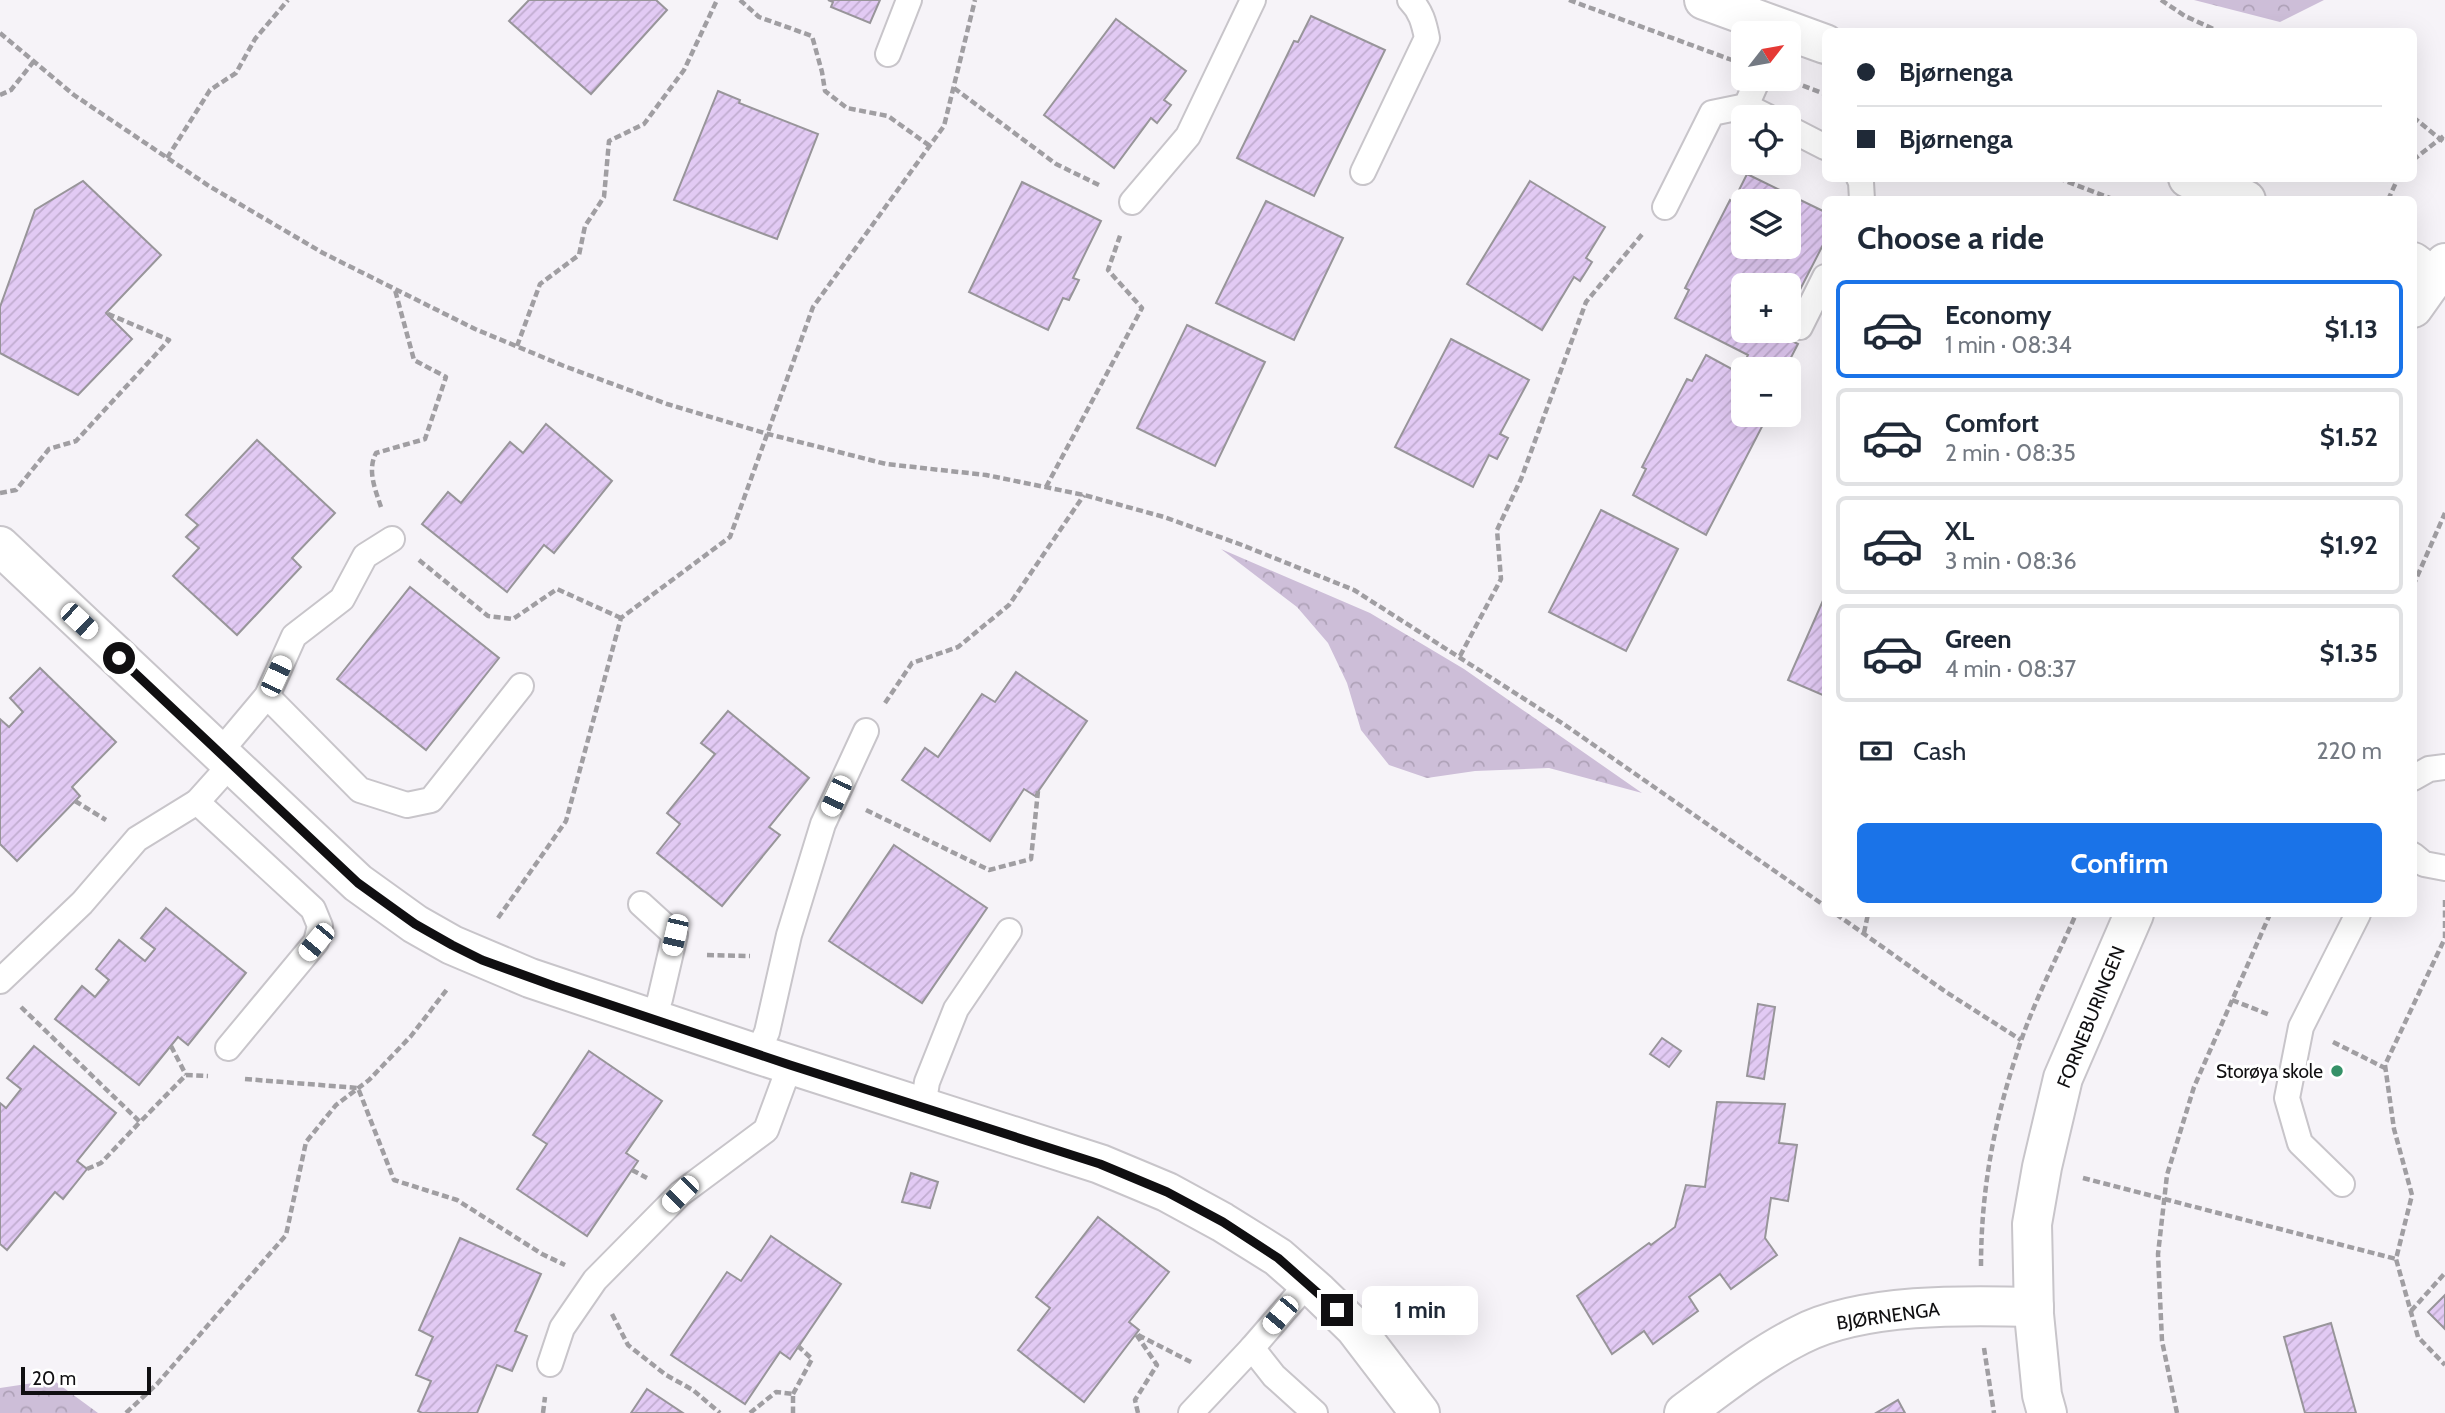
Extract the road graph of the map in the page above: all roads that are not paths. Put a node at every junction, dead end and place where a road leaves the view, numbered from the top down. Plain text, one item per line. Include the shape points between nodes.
1 (909, 0) edge
2 (1253, 0) edge
3 (1410, 0) edge
4 (1704, 0) edge
5 (1755, 21) edge
6 (1801, 37) edge
7 (1822, 43) edge
8 (888, 54) dead end
9 (1731, 109) edge
10 (1801, 135) edge
11 (1822, 145) edge
12 (1363, 172) dead end
13 (2197, 182) edge
14 (2235, 196) edge
15 (1132, 202) road end
16 (1665, 207) road end
17 (1822, 283) edge
18 (1801, 325) edge
19 (392, 539) road end
20 (0, 546) edge
21 (521, 686) dead end
22 (267, 696) junction
23 (866, 731) road end
24 (226, 758) junction
25 (2445, 767) edge
26 (2417, 776) edge
27 (197, 802) junction
28 (2417, 858) edge
29 (2445, 868) edge
30 (641, 904) dead end
31 (2133, 917) edge
32 (2356, 917) edge
33 (1009, 931) dead end
34 (0, 981) edge
35 (653, 1019) junction
36 (228, 1048) dead end
37 (774, 1060) junction
38 (923, 1107) junction
39 (2342, 1184) dead end
40 (1308, 1283) junction
41 (2034, 1307) junction
42 (1252, 1348) junction
43 (550, 1364) dead end
44 (1191, 1413) edge
45 (1315, 1413) edge
46 (1420, 1413) edge
47 (1684, 1413) edge
48 (2047, 1413) edge

1 - 8 lane
2 - 15 lane via 1188,136
3 - 12 lane via 1424,22 1427,38
4 - 5 street
6 - 7 street
9 - 16 lane via 1712,113
10 - 11 lane
13 - 14 street
17 - 18 lane
19 - 22 lane via 365,556 342,599 294,636
20 - 24 street
21 - 22 lane via 431,800 407,805 360,790
22 - 24 lane
23 - 37 lane via 823,824 784,957 767,1032
24 - 27 lane
24 - 35 street via 358,883 415,924 472,955
25 - 26 lane
27 - 34 lane via 137,839 82,903
27 - 36 lane via 313,909 320,926 316,942
28 - 29 lane
30 - 35 lane via 675,935
31 - 41 street, FORNEBURINGEN via 2063,1078 2032,1224
32 - 39 lane via 2301,1027 2287,1098 2300,1143
33 - 38 lane via 956,1009 927,1082
35 - 37 street
37 - 38 street
37 - 43 lane via 766,1130 680,1194 595,1280 562,1328
38 - 40 street via 1100,1164 1167,1192 1234,1229
40 - 42 lane
40 - 46 street via 1355,1328
41 - 47 street, BJØRNENGA via 1902,1311 1832,1322 1767,1354
41 - 48 street, FORNEBURINGEN
42 - 44 lane
42 - 45 lane via 1274,1376

